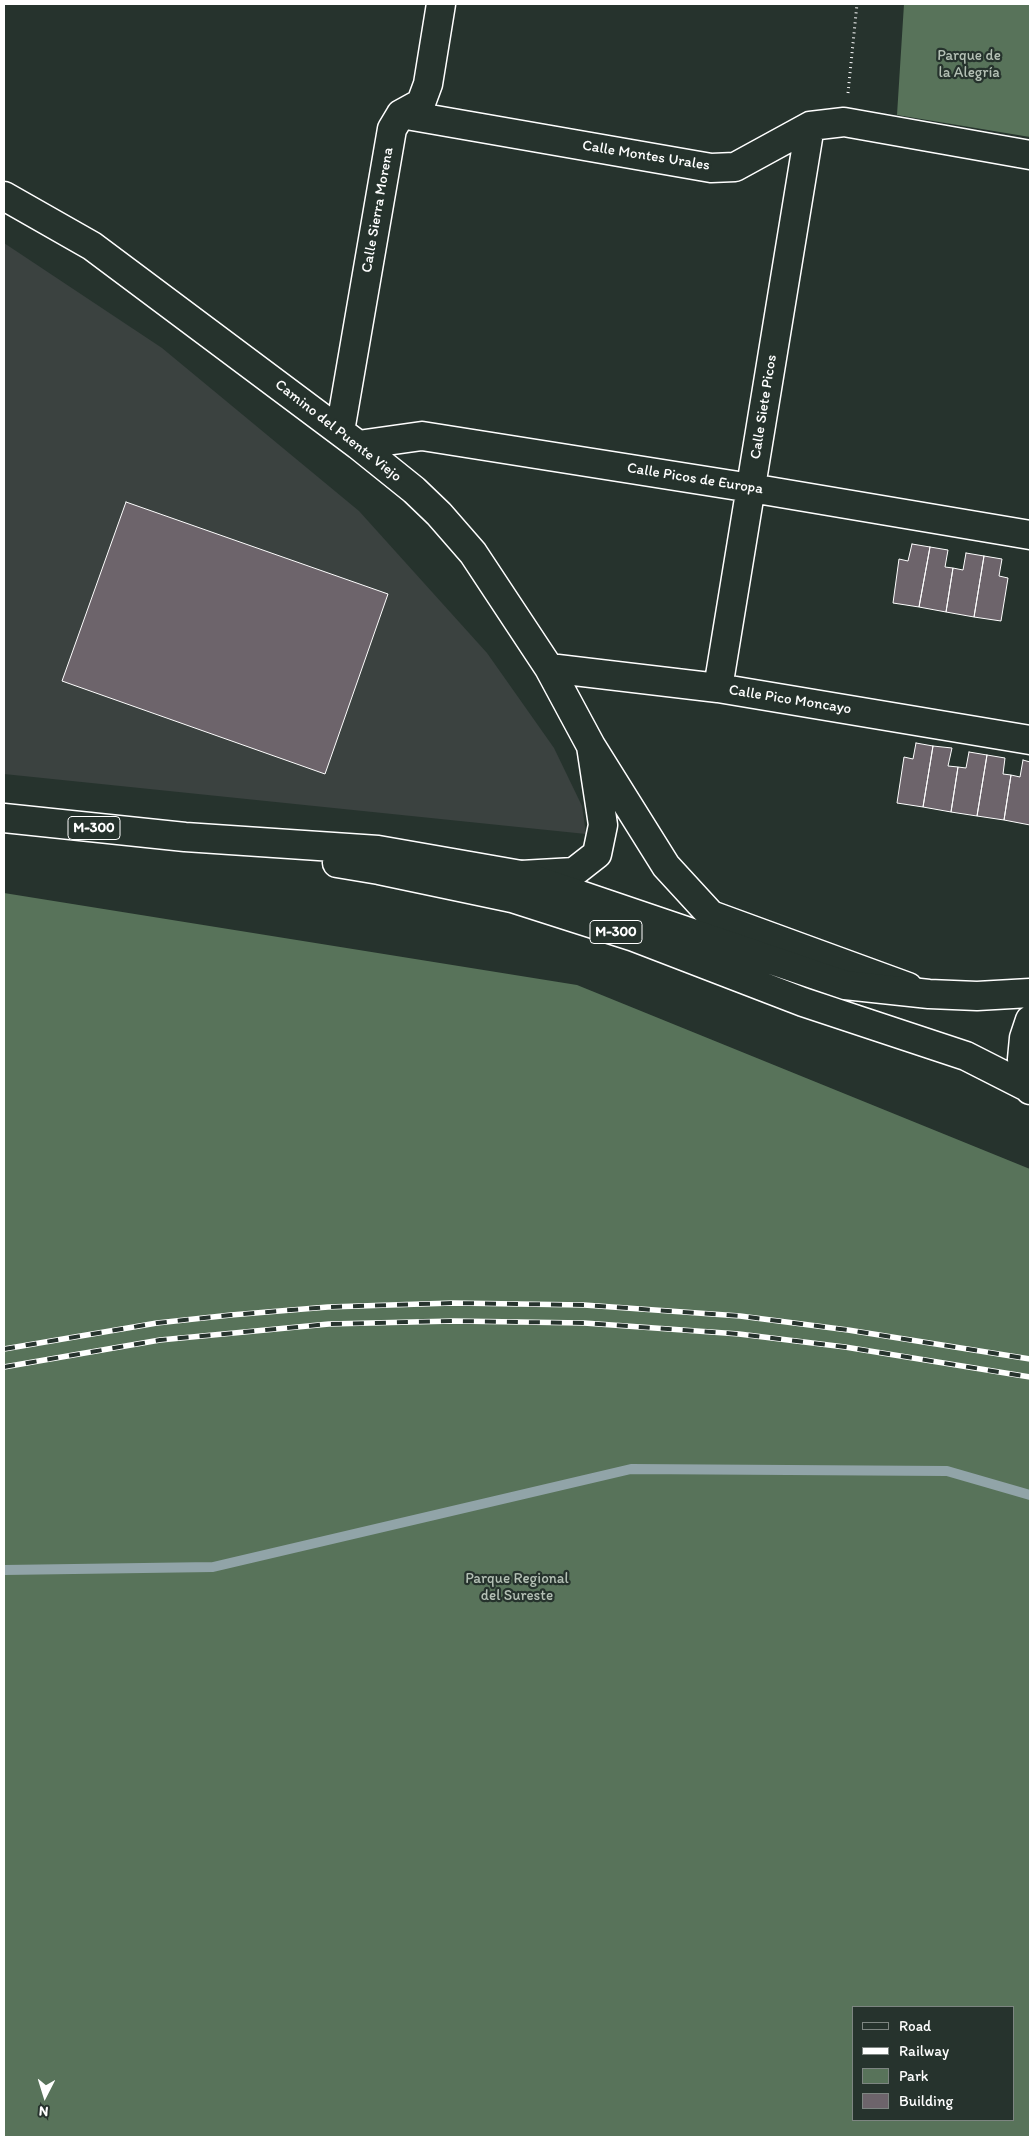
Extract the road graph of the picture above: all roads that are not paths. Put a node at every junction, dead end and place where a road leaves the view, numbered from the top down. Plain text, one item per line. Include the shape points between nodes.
1 (441, 4) edge
2 (401, 114) junction
3 (810, 126) junction
4 (1030, 155) edge
5 (4, 196) edge
6 (349, 438) junction
7 (751, 488) junction
8 (1030, 535) edge
9 (549, 668) junction
10 (718, 688) junction
11 (1030, 740) edge
12 (591, 746) junction
13 (4, 818) edge
14 (185, 837) junction
15 (521, 875) junction
16 (1028, 991) edge
17 (929, 994) junction
18 (1030, 1020) edge
19 (1030, 1089) edge

1 - 2 street via 428,84 421,103
2 - 3 street, Calle Montes Urales via 711,168 736,167
2 - 6 street, Calle Sierra Morena via 392,129 388,148
3 - 4 street, Calle Montes Urales via 844,122
3 - 7 street, Calle Siete Picos
5 - 6 street, Camino del Puente Viejo via 92,246
6 - 7 street, Calle Picos de Europa via 422,436
6 - 9 street, Camino del Puente Viejo via 414,490 456,533
7 - 8 street, Calle Picos de Europa
7 - 10 street, Calle Siete Picos
9 - 10 street, Calle Pico Moncayo
9 - 12 street, Camino del Puente Viejo
10 - 11 street, Calle Pico Moncayo
12 - 15 street via 603,825 597,854 574,872
12 - 17 street, Camino del Puente Viejo via 666,866 711,915
13 - 14 street, M-300
14 - 15 street, M-300 via 378,850
14 - 19 street, M-300 via 379,870 512,898 634,937 803,1002 966,1056
15 - 17 street, M-300 via 845,985
16 - 17 street, M-300 via 977,996
18 - 19 street, M-300 via 1022,1048 1023,1069

